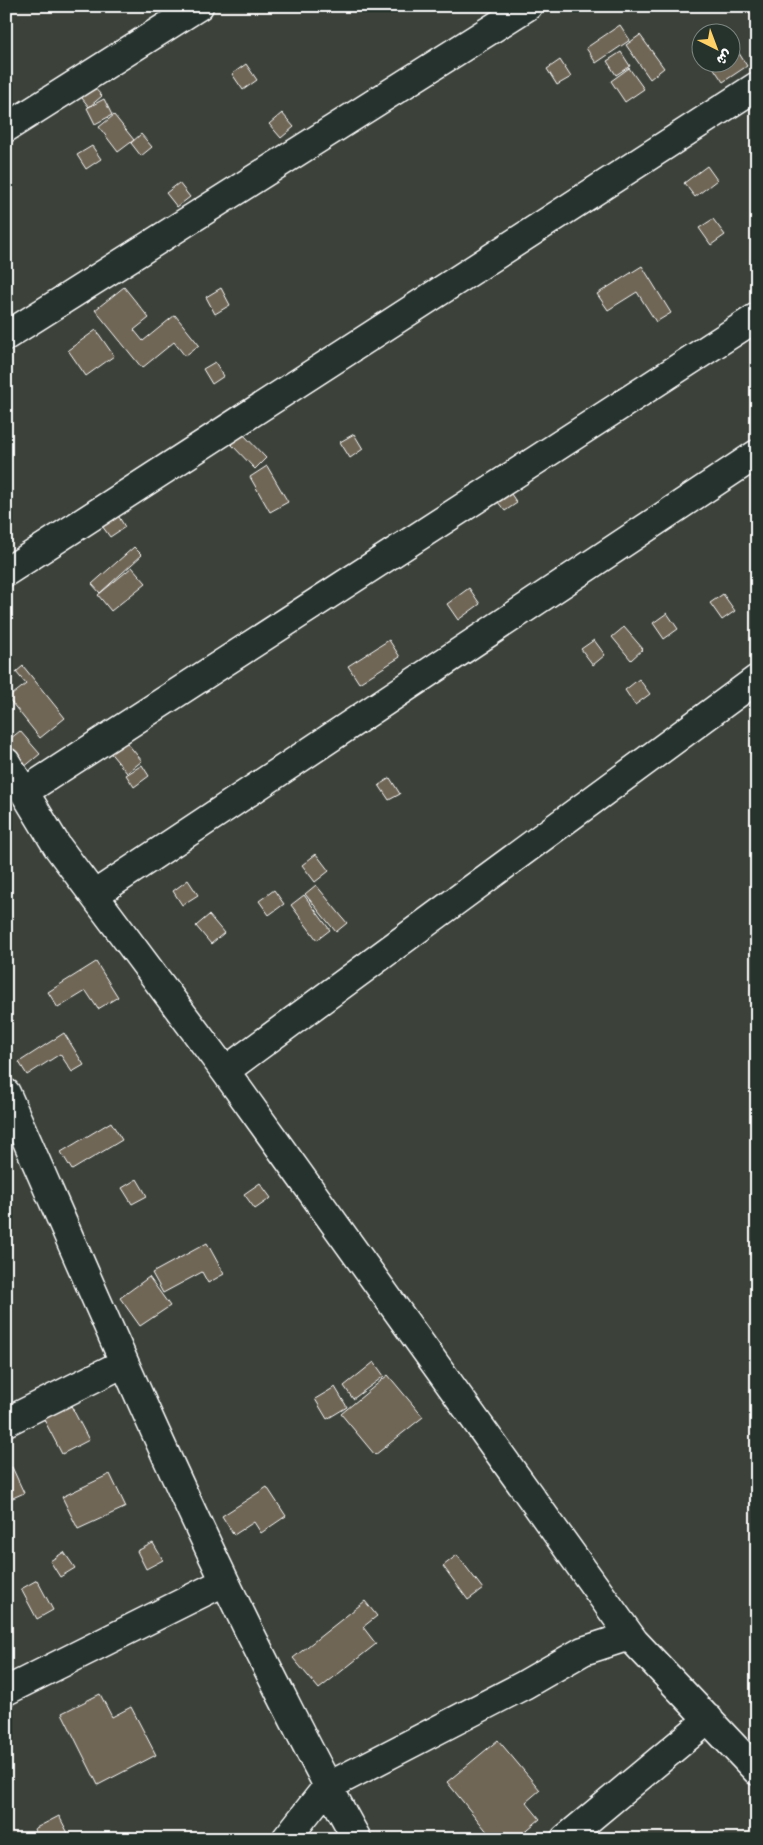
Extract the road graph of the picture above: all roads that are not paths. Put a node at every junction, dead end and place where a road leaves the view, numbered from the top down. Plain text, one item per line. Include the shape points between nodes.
1 (199, 6) edge
2 (528, 6) edge
3 (757, 86) edge
4 (6, 128) edge
5 (757, 317) edge
6 (6, 336) edge
7 (757, 454) edge
8 (6, 572) edge
9 (757, 679) edge
10 (6, 762) edge
11 (24, 792) junction
12 (94, 895) junction
13 (225, 1071) junction
14 (6, 1094) edge
15 (124, 1362) junction
16 (6, 1422) edge
17 (224, 1582) junction
18 (634, 1641) junction
19 (6, 1691) edge
20 (709, 1720) junction
21 (757, 1771) edge
22 (327, 1787) junction
23 (286, 1839) edge
24 (357, 1839) edge
25 (565, 1839) edge

1 - 4 street
2 - 6 street
3 - 8 street
5 - 11 street
7 - 12 street
9 - 13 street
10 - 11 street
11 - 12 street via 57,846
12 - 13 street
13 - 18 street
14 - 15 street
15 - 16 street
15 - 17 street
17 - 19 street
17 - 22 street
18 - 20 street
18 - 22 street via 620,1639 583,1651 524,1686
20 - 21 street
20 - 25 street
22 - 23 street
22 - 24 street

